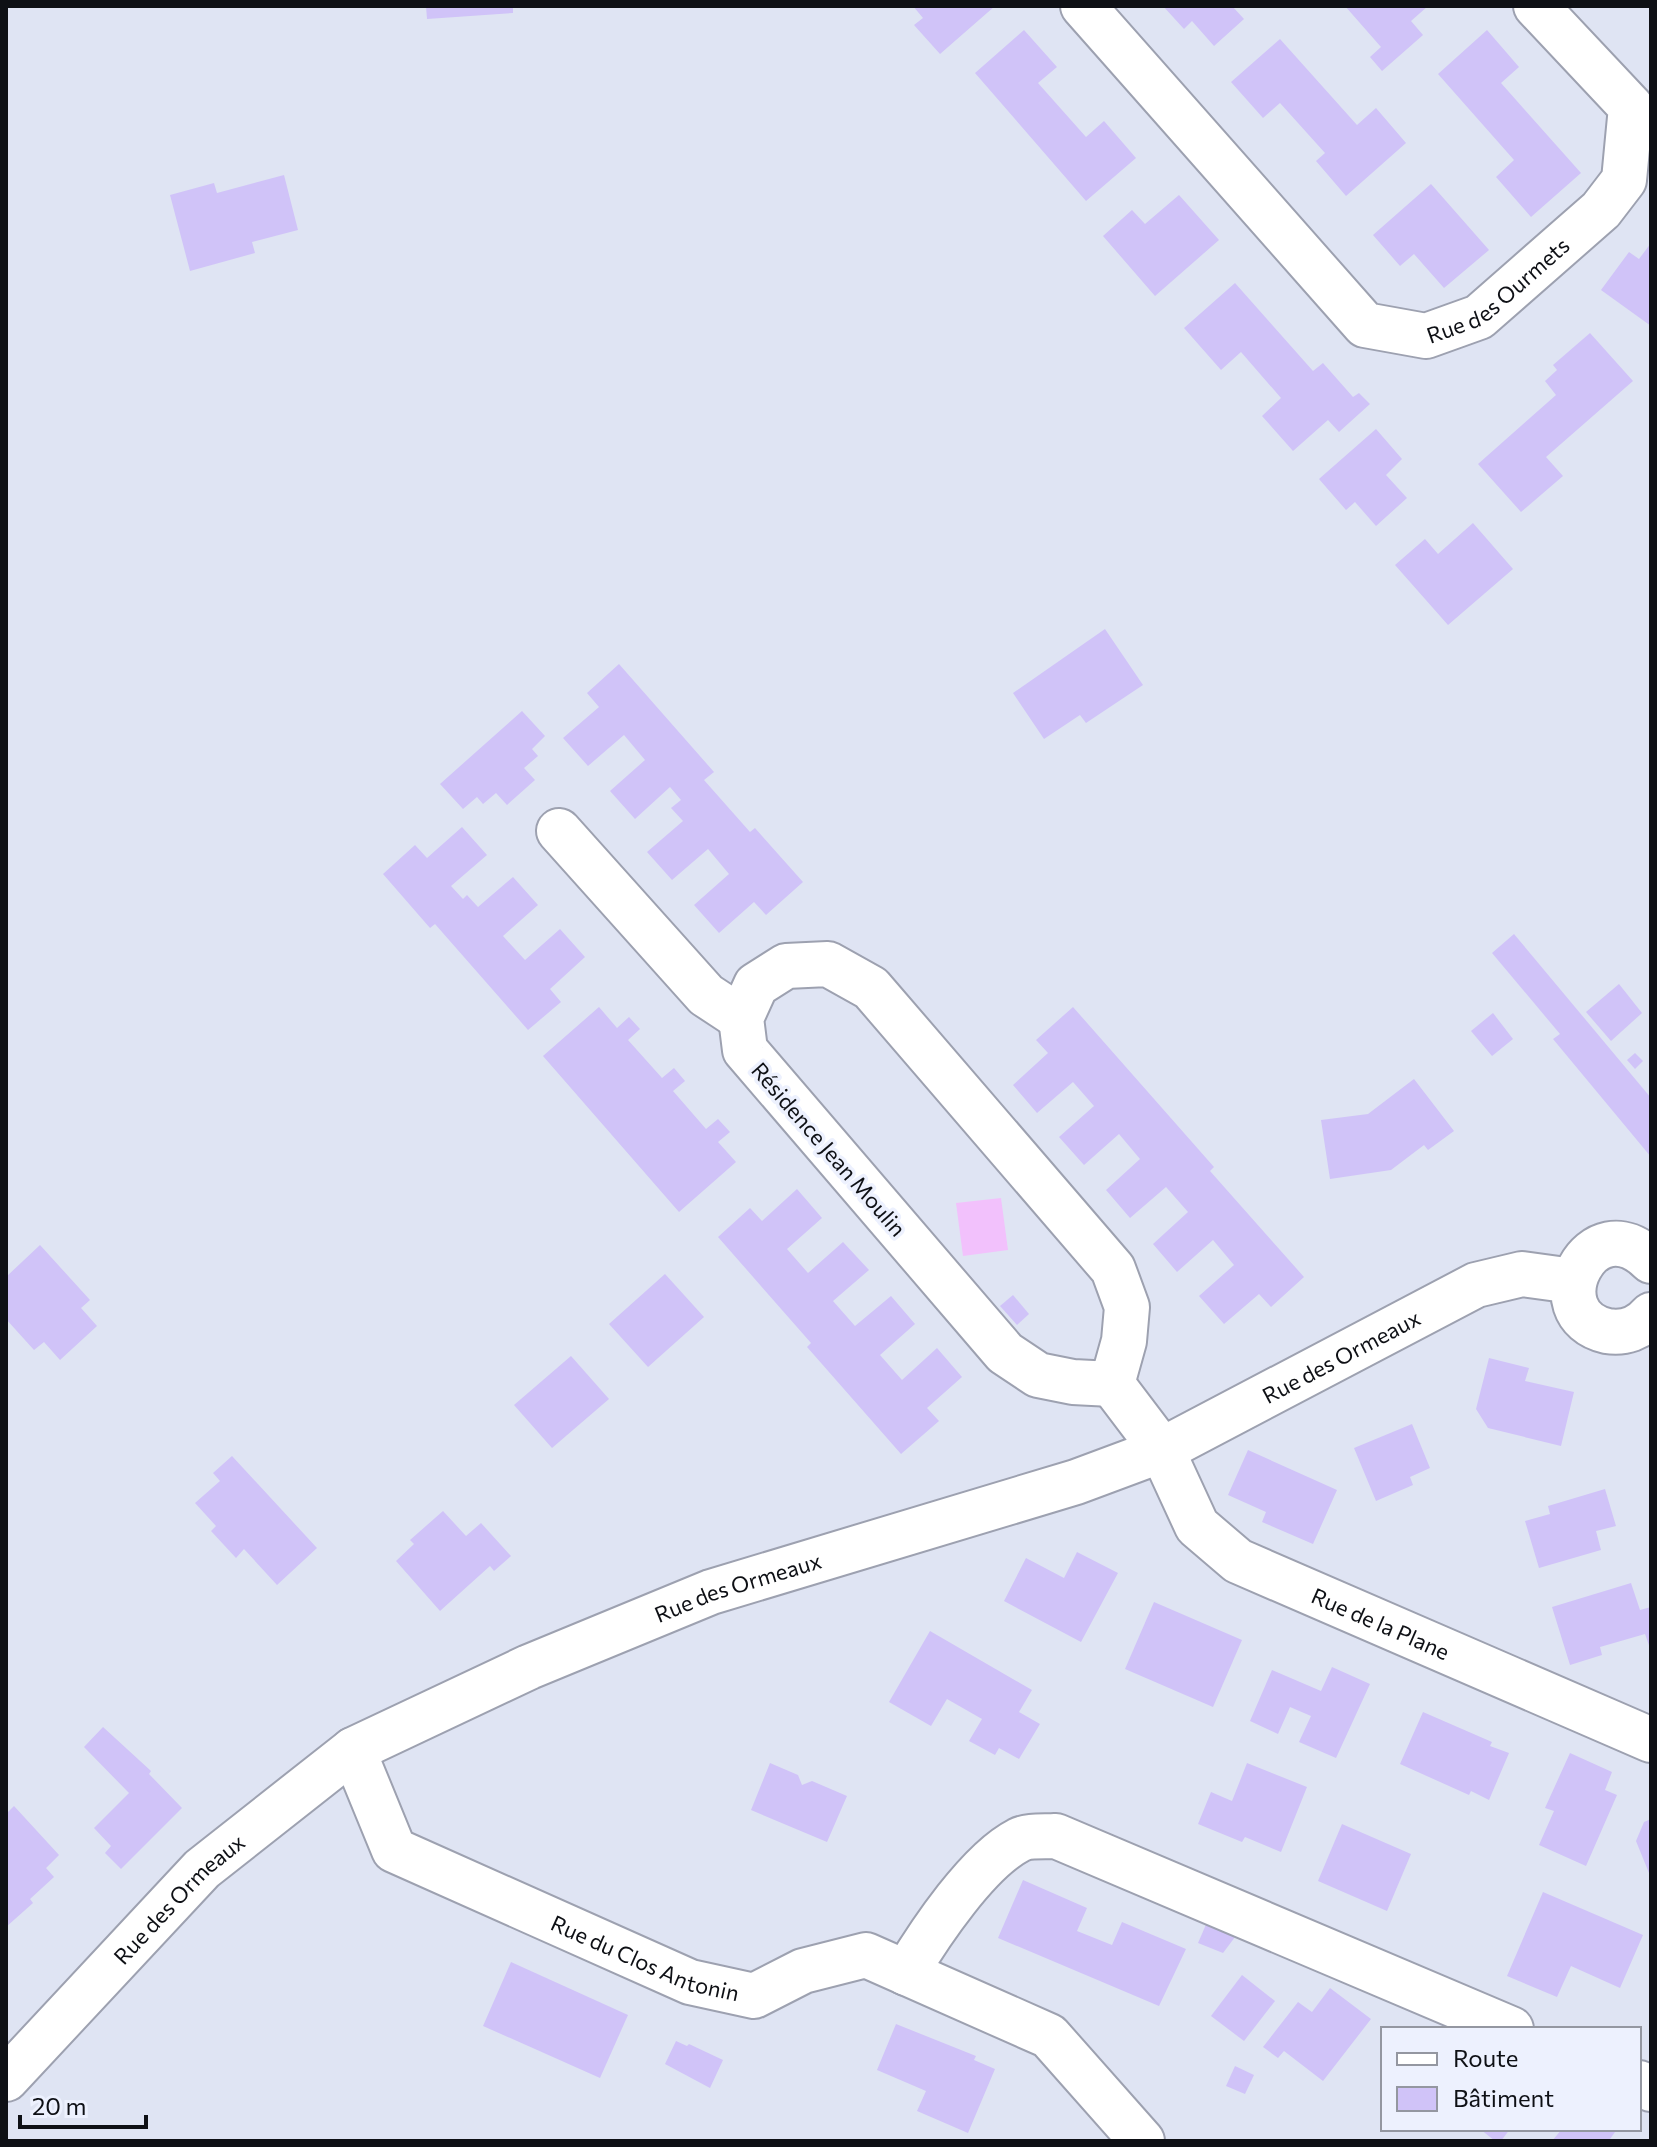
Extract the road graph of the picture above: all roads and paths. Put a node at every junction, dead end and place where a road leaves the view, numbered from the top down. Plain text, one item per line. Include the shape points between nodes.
1 (1083, 6) edge
2 (1536, 6) edge
3 (559, 831) dead end
4 (741, 1018) junction
5 (1651, 1261) edge
6 (1573, 1281) junction
7 (1649, 1325) edge
8 (1112, 1384) junction
9 (1162, 1450) junction
10 (1651, 1740) edge
11 (336, 1763) junction
12 (906, 1973) junction
13 (1506, 2027) edge
14 (6, 2079) edge
15 (1142, 2141) edge

1 - 2 street, Rue des Ourmets via 1365,325 1426,336 1479,317 1601,210 1624,180 1631,107
3 - 4 street via 706,995
4 - 8 street, Résidence Jean Moulin via 745,1050 1005,1353 1038,1375
4 - 8 street via 756,985 786,966 828,964 871,988 1113,1269 1127,1307
5 - 6 street via 1642,1252 1613,1244 1587,1256
6 - 7 street via 1579,1311 1602,1330
6 - 9 street, Rue des Ormeaux via 1522,1274 1476,1285
8 - 9 street, Rue de la Plane
9 - 10 street, Rue de la Plane via 1197,1526 1238,1561
9 - 11 street, Rue des Ormeaux via 1076,1482 711,1592 529,1667
11 - 12 street, Rue du Clos Antonin via 394,1850 690,1982 754,1996 803,1971 866,1955
11 - 14 street, Rue des Ormeaux via 202,1869
12 - 13 street via 978,1872 1021,1838 1056,1836
12 - 15 street, Rue du Clos Antonin via 1049,2036

